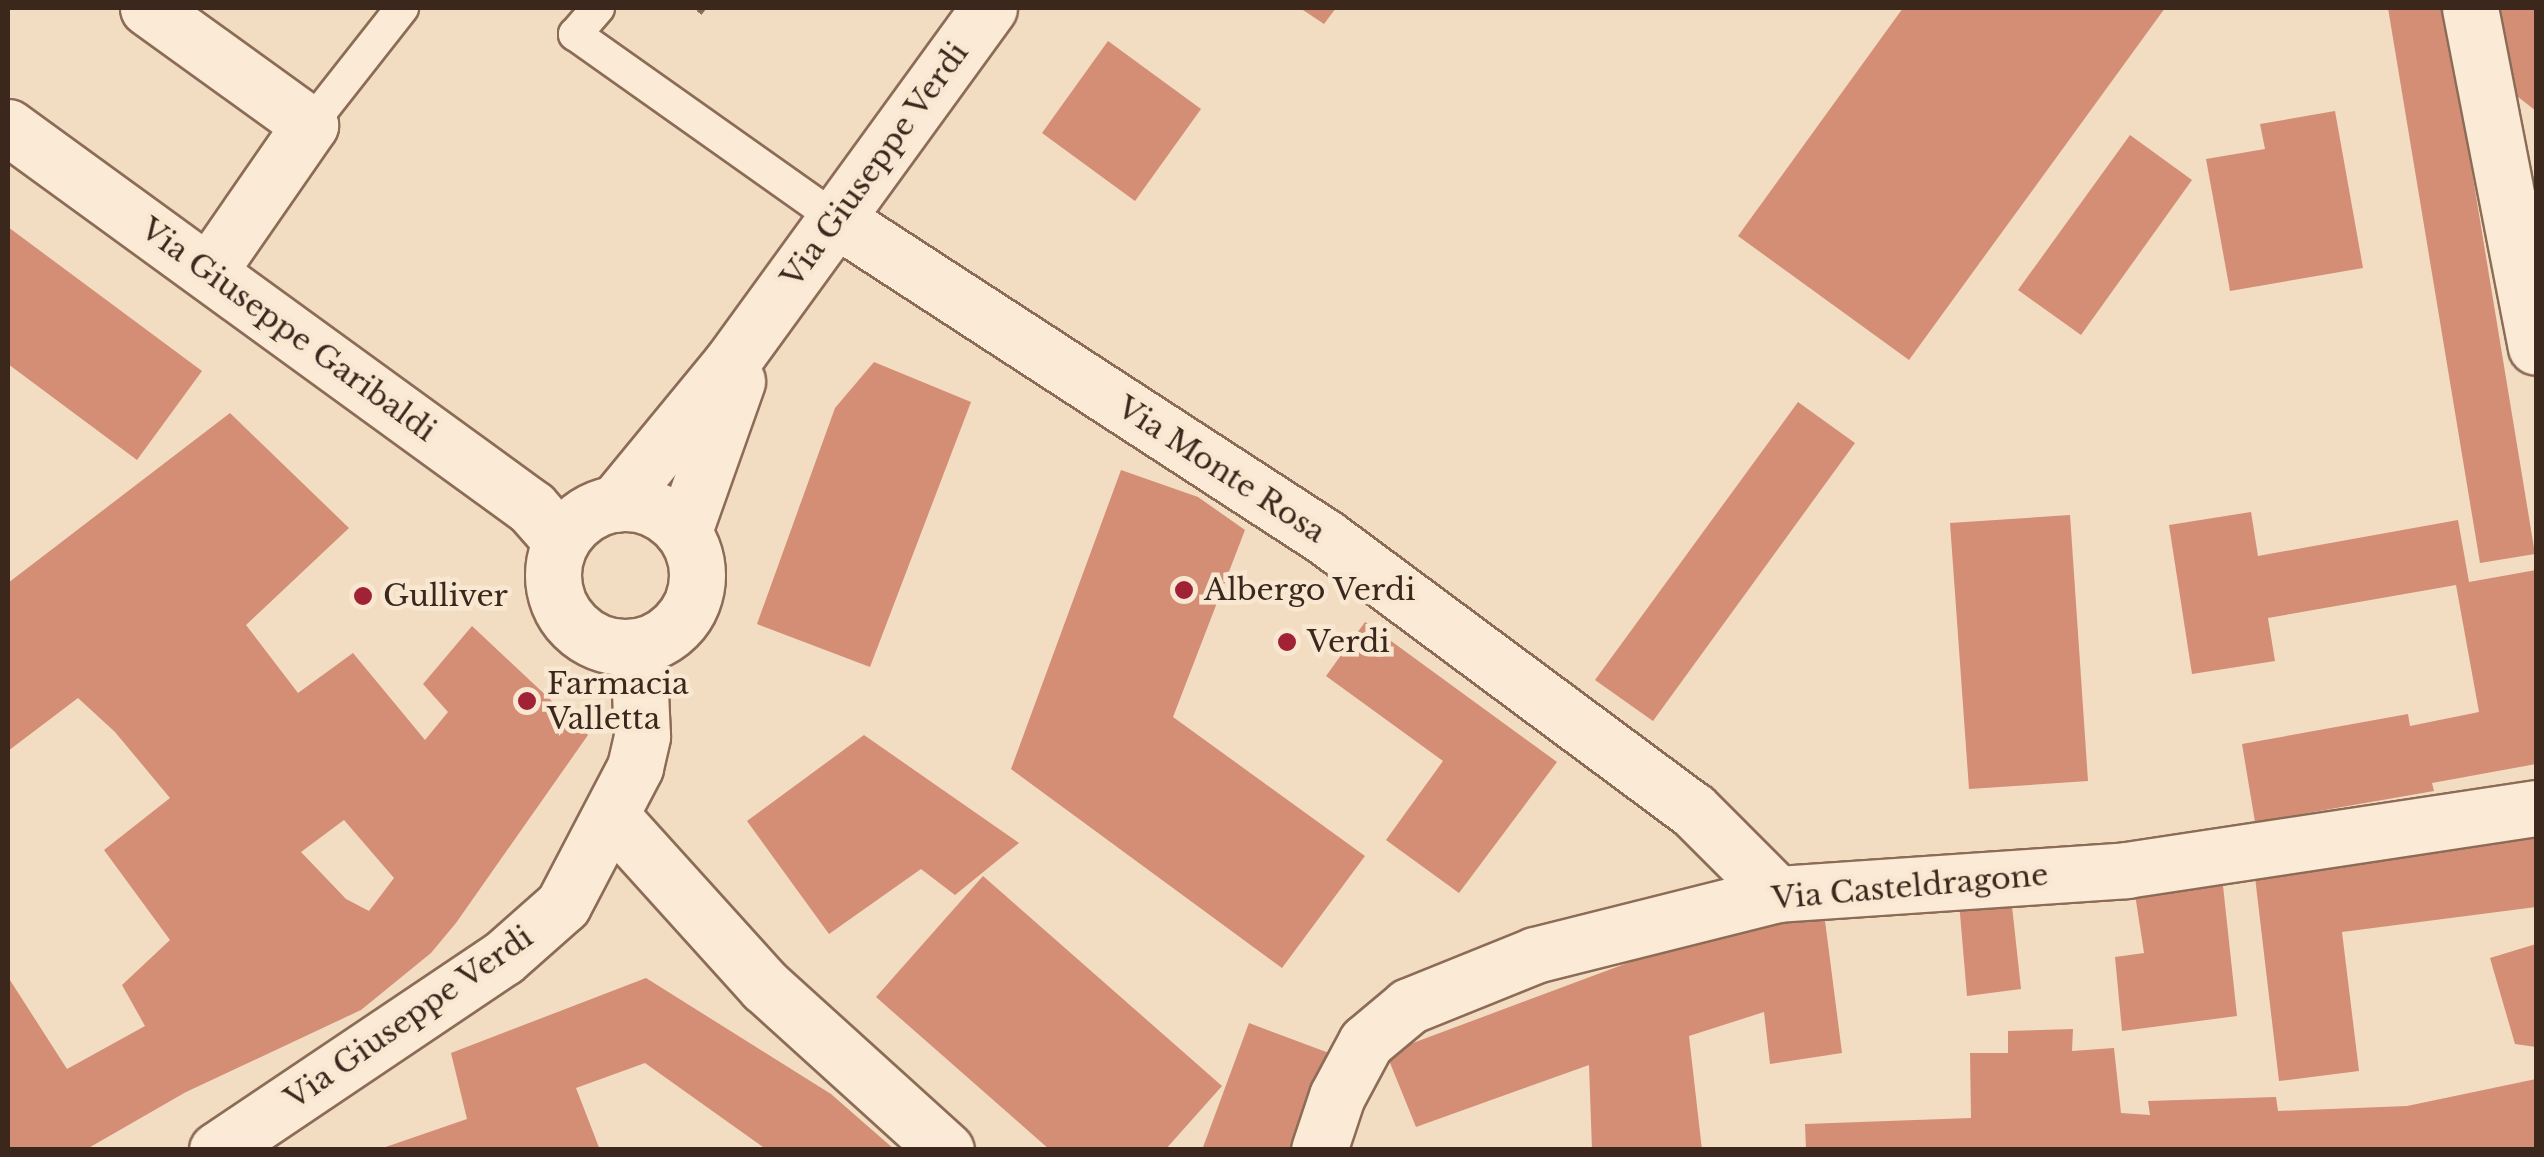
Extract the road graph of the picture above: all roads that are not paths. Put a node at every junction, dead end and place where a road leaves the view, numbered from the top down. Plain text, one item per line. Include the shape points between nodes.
1 (148, 8) edge
2 (402, 8) edge
3 (598, 8) edge
4 (988, 8) edge
5 (2470, 8) edge
6 (310, 125) junction
7 (8, 127) edge
8 (836, 219) junction
9 (209, 271) junction
10 (761, 323) junction
11 (2536, 347) edge
12 (615, 504) junction
13 (684, 531) junction
14 (560, 542) junction
15 (638, 647) junction
16 (2536, 808) edge
17 (613, 818) junction
18 (1777, 894) junction
19 (217, 1150) edge
20 (946, 1150) edge
21 (1320, 1150) edge

1 - 6 street
2 - 6 lane
3 - 8 lane via 576,34
4 - 8 street, Via Giuseppe Verdi
5 - 11 street
6 - 9 street
7 - 9 street, Via Giuseppe Garibaldi
8 - 10 street, Via Giuseppe Verdi
8 - 18 street, Via Monte Rosa via 1325,537 1693,810
9 - 14 street, Via Giuseppe Garibaldi via 532,508
10 - 12 street, Via Giuseppe Verdi
10 - 13 street, Via Giuseppe Verdi
12 - 13 street via 651,507
12 - 14 street, Via Giuseppe Verdi via 589,512
13 - 15 street via 698,574 695,596 672,631
14 - 15 street via 553,587 568,620 595,641
15 - 17 street, Via Giuseppe Verdi via 642,736
16 - 18 street, Via Casteldragone via 2126,870
17 - 19 street, Via Giuseppe Verdi via 563,905 503,958
17 - 20 street via 765,986
18 - 21 street, Via Casteldragone via 1534,954 1410,1006 1366,1042 1337,1096

